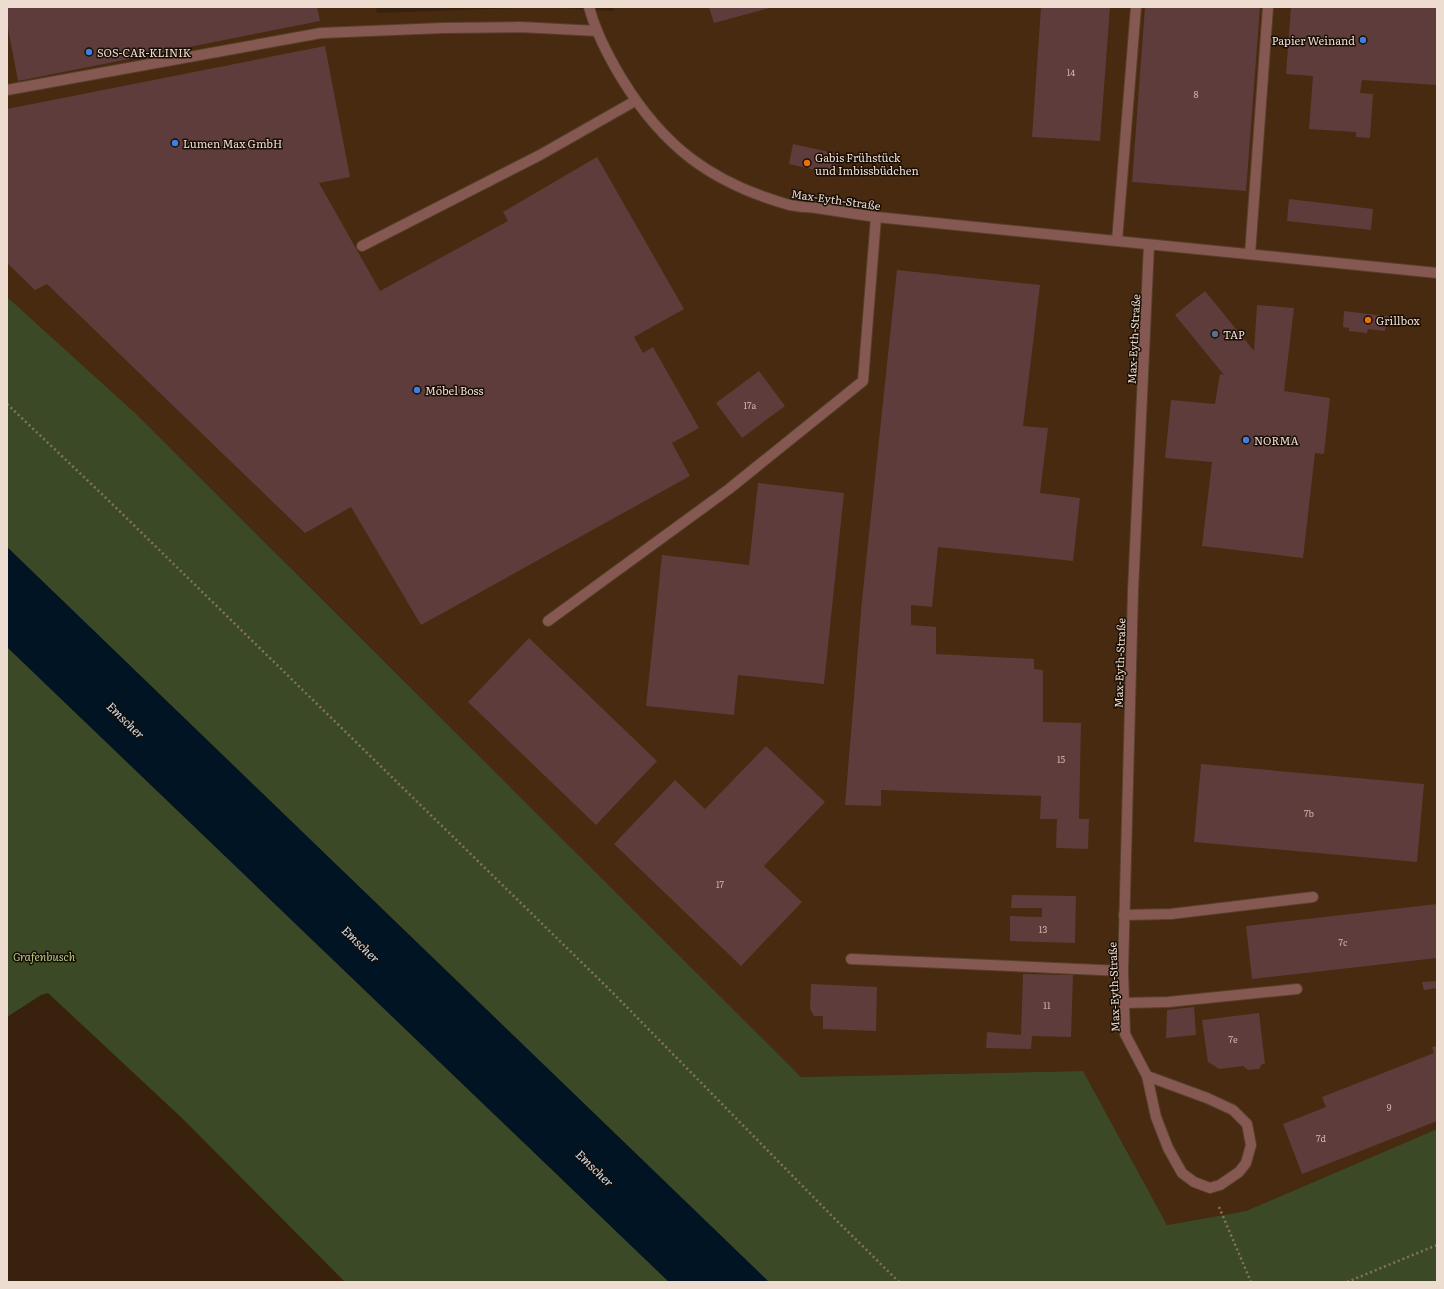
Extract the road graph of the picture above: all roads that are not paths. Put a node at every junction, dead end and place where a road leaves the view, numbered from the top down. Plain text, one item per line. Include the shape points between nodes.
1 (589, 7) edge
2 (1136, 7) edge
3 (1268, 7) edge
4 (597, 31) junction
5 (7, 90) edge
6 (635, 101) junction
7 (876, 217) junction
8 (1117, 241) junction
9 (1149, 244) junction
10 (362, 246) dead end
11 (1250, 254) junction
12 (1437, 273) edge
13 (548, 621) dead end
14 (1313, 897) dead end
15 (1124, 915) junction
16 (851, 959) dead end
17 (1123, 971) junction
18 (1297, 988) dead end
19 (1123, 1003) junction
20 (1146, 1076) junction

1 - 4 street, Max-Eyth-Straße
2 - 8 street
3 - 11 street
4 - 5 street via 520,27 321,33
4 - 6 street, Max-Eyth-Straße
6 - 7 street, Max-Eyth-Straße via 680,150 704,169 738,188 787,205
6 - 10 street via 540,155
7 - 8 street, Max-Eyth-Straße
7 - 13 street via 863,381 729,489
8 - 9 street, Max-Eyth-Straße
9 - 11 street, Max-Eyth-Straße
9 - 15 street, Max-Eyth-Straße via 1133,591
11 - 12 street, Max-Eyth-Straße
14 - 15 street via 1171,914
15 - 17 street, Max-Eyth-Straße
16 - 17 street
17 - 19 street, Max-Eyth-Straße
18 - 19 street via 1168,1002
19 - 20 street, Max-Eyth-Straße via 1125,1034
20 - 20 street, Max-Eyth-Straße via 1233,1110 1247,1124 1251,1145 1246,1163 1230,1180 1210,1188 1194,1182 1182,1173 1168,1148 1156,1117

